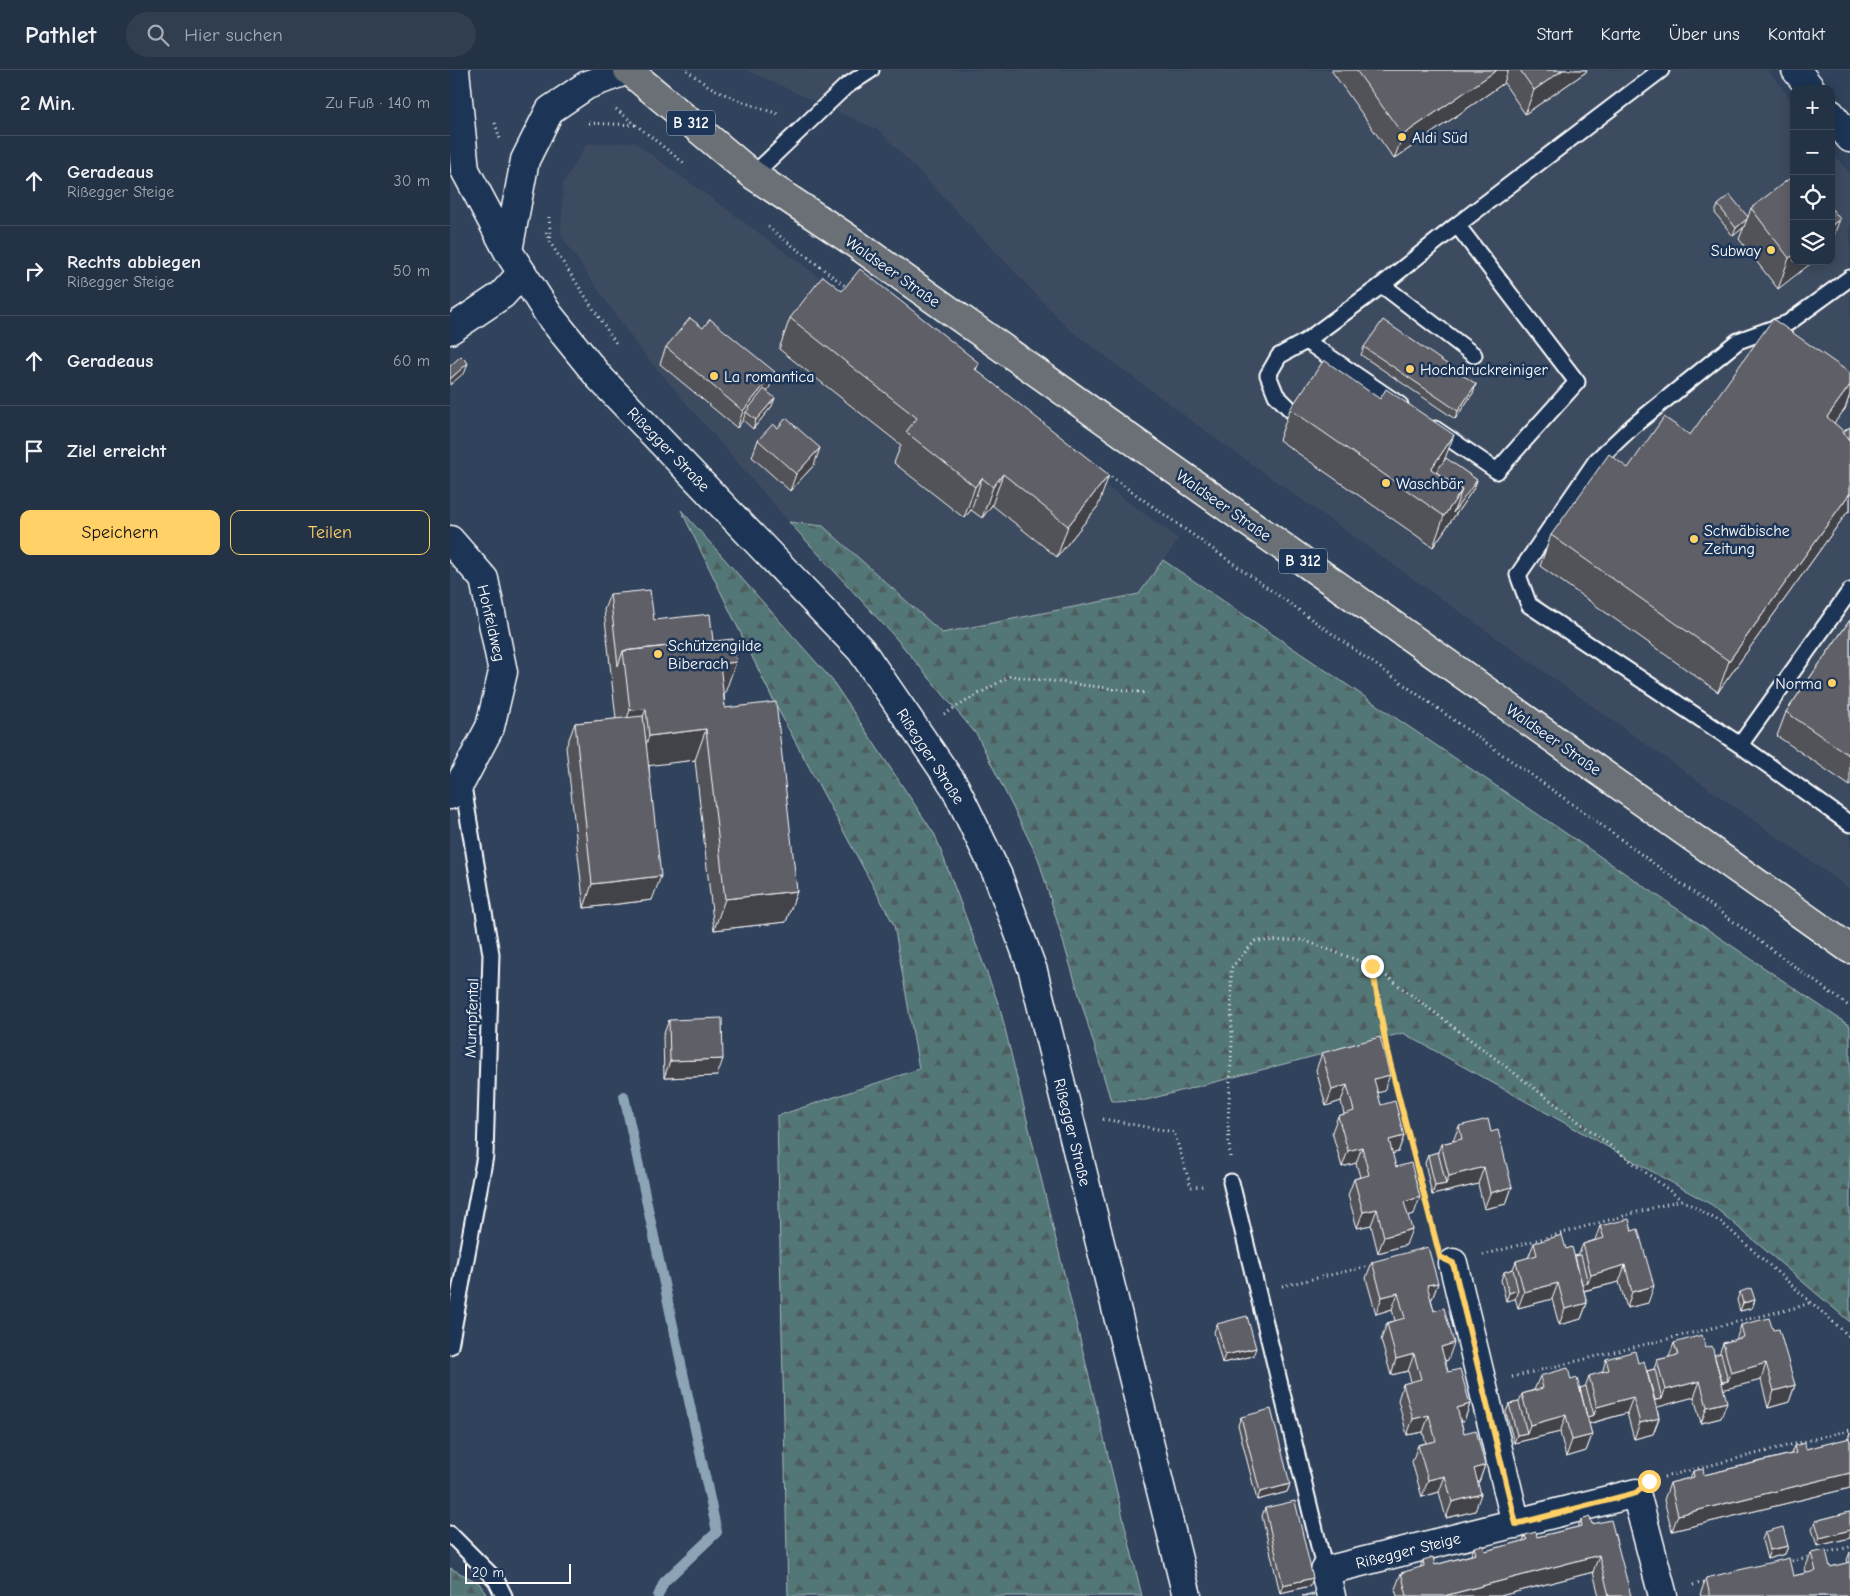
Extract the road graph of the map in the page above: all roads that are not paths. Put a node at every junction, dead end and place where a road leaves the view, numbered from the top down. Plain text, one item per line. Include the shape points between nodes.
1 (455, 70) edge
2 (628, 70) edge
3 (872, 70) edge
4 (1661, 70) edge
5 (1796, 70) edge
6 (1808, 85) edge
7 (1835, 119) edge
8 (450, 129) edge
9 (1850, 138) edge
10 (464, 170) junction
11 (753, 175) junction
12 (1457, 225) junction
13 (508, 251) junction
14 (522, 273) junction
15 (1850, 278) edge
16 (1382, 285) junction
17 (450, 330) edge
18 (1306, 341) junction
19 (1474, 355) dead end
20 (1409, 411) edge
21 (1296, 415) edge
22 (1425, 422) edge
23 (450, 540) edge
24 (1850, 591) edge
25 (1740, 745) junction
26 (456, 788) edge
27 (1850, 824) edge
28 (1850, 949) edge
29 (1231, 1182) road end
30 (1453, 1263) road end
31 (450, 1346) edge
32 (1516, 1524) junction
33 (450, 1534) edge
34 (1328, 1583) edge
35 (1663, 1594) edge
36 (504, 1596) edge
37 (1188, 1596) edge

1 - 10 street, Rißegger Straße
2 - 11 main road, Waldseer Straße / B 312
2 - 13 street, B 312 via 587,85 550,110 525,160
3 - 11 lane via 846,87
4 - 12 lane
5 - 6 street
7 - 9 street
8 - 10 street
10 - 13 street, Rißegger Straße
11 - 28 main road, Waldseer Straße / B 312 via 846,237
12 - 16 lane
12 - 22 lane via 1577,382 1497,471
13 - 14 street, Rißegger Straße
14 - 17 street via 502,295
14 - 37 street, Rißegger Straße via 549,315 599,377 860,650 955,787 998,876 1033,971
15 - 25 lane via 1788,323 1738,341 1633,426 1596,461 1518,575 1529,605
16 - 18 lane
16 - 19 lane
18 - 20 lane
18 - 21 lane via 1279,356 1268,375 1276,395
23 - 26 street, Hohfeldweg via 484,579 503,672 490,727
24 - 25 lane
25 - 27 lane
26 - 31 lane, Mumpfental via 490,954 485,1156
29 - 34 lane
30 - 32 street
32 - 34 street, Rißegger Steige
32 - 35 street, Rißegger Steige via 1636,1493
33 - 36 lane via 496,1580

